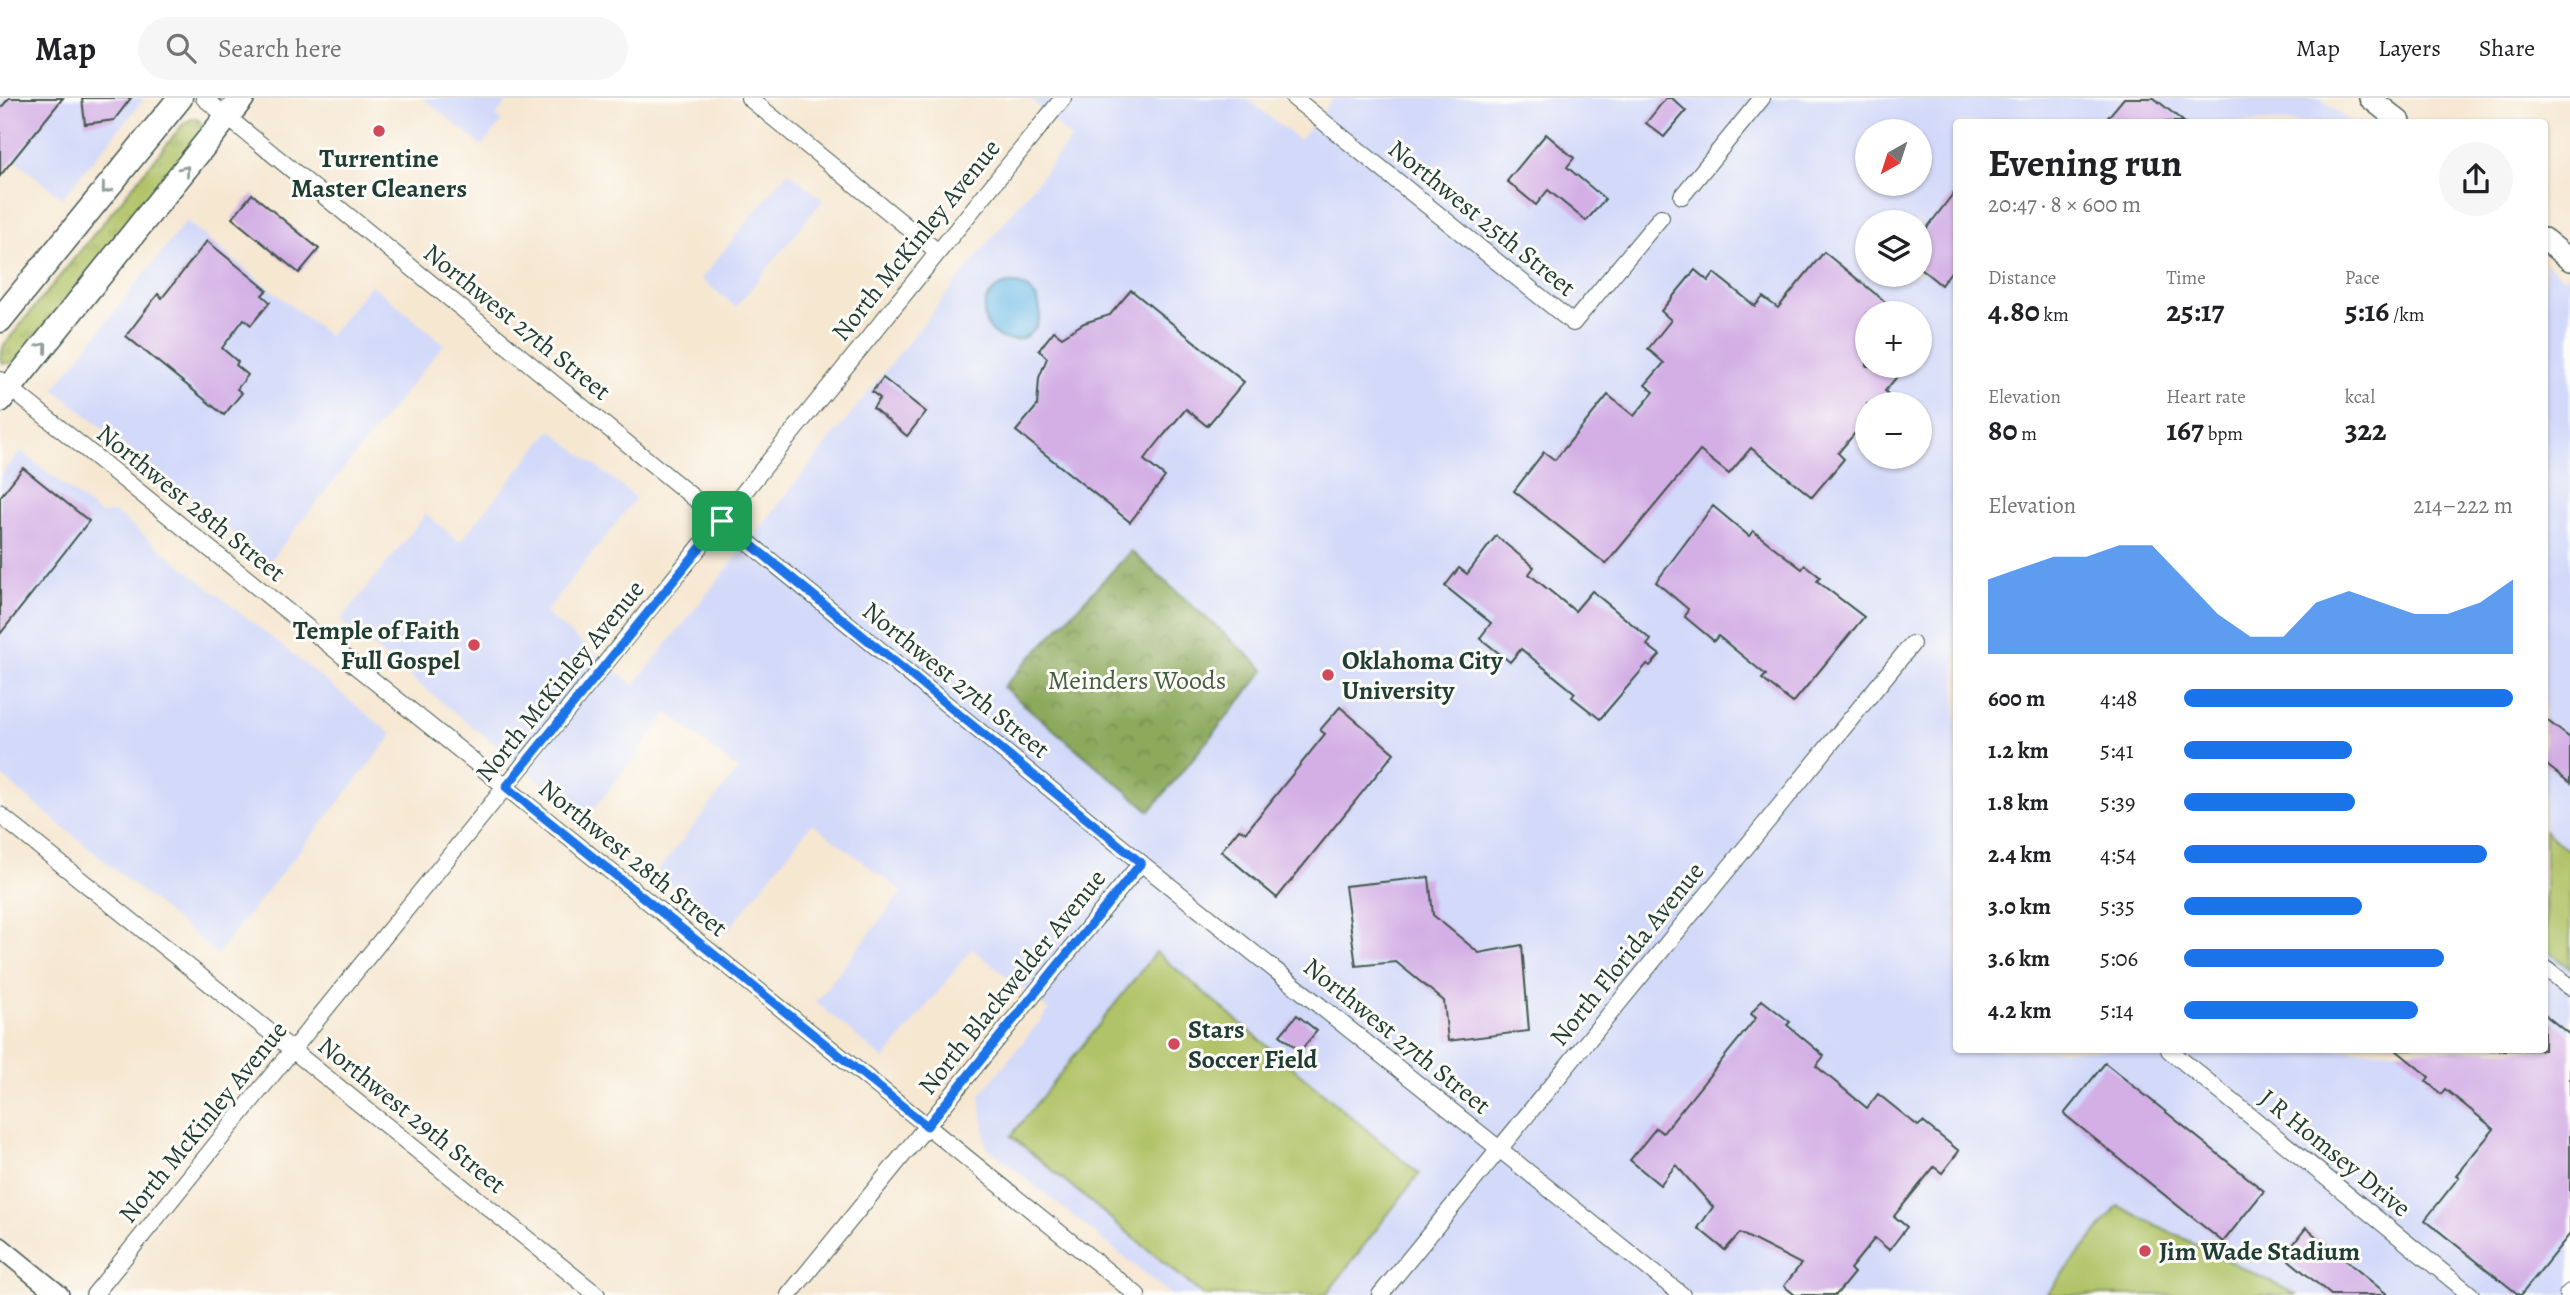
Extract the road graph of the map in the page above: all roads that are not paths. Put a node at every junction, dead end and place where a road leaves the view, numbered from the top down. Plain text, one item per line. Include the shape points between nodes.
1 (180, 98) edge
2 (204, 98) edge
3 (242, 98) edge
4 (749, 98) edge
5 (1063, 98) edge
6 (1294, 98) edge
7 (1762, 98) edge
8 (2370, 98) edge
9 (227, 117) junction
10 (2396, 119) edge
11 (1682, 196) dead end
12 (1661, 217) dead end
13 (2548, 242) edge
14 (939, 252) junction
15 (2570, 260) edge
16 (0, 320) edge
17 (3, 390) edge
18 (722, 521) junction
19 (1912, 644) dead end
20 (506, 787) junction
21 (0, 815) edge
22 (1141, 863) junction
23 (2548, 970) edge
24 (2570, 987) edge
25 (292, 1050) junction
26 (2173, 1053) edge
27 (927, 1126) junction
28 (1500, 1149) junction
29 (0, 1247) edge
30 (59, 1295) edge
31 (94, 1295) edge
32 (597, 1295) edge
33 (789, 1295) edge
34 (1137, 1295) edge
35 (1380, 1295) edge
36 (1682, 1295) edge
37 (2471, 1295) edge

1 -> 16 main road
2 - 9 street, Northwest 27th Street
3 - 9 main road
4 - 14 street
5 - 14 street, North McKinley Avenue
6 - 12 street, Northwest 25th Street via 1573,323
7 - 11 street
8 - 10 main road
17 -> 9 main road
9 - 18 street, Northwest 27th Street
13 - 15 main road
14 - 18 street, North McKinley Avenue
17 - 20 street, Northwest 28th Street
18 - 20 street, North McKinley Avenue
18 - 22 street, Northwest 27th Street
19 - 28 street, North Florida Avenue
20 - 25 street, North McKinley Avenue
20 - 27 street, Northwest 28th Street
21 - 25 street, Northwest 29th Street
22 - 27 street, North Blackwelder Avenue
22 - 28 street, Northwest 27th Street
23 - 24 street
25 - 31 street, North McKinley Avenue
25 - 32 street, Northwest 29th Street
26 - 37 street, J R Homsey Drive
27 - 33 street, North Blackwelder Avenue
27 - 34 street, Northwest 28th Street
28 - 35 street, North Florida Avenue
28 - 36 street, Northwest 27th Street
29 - 30 street

